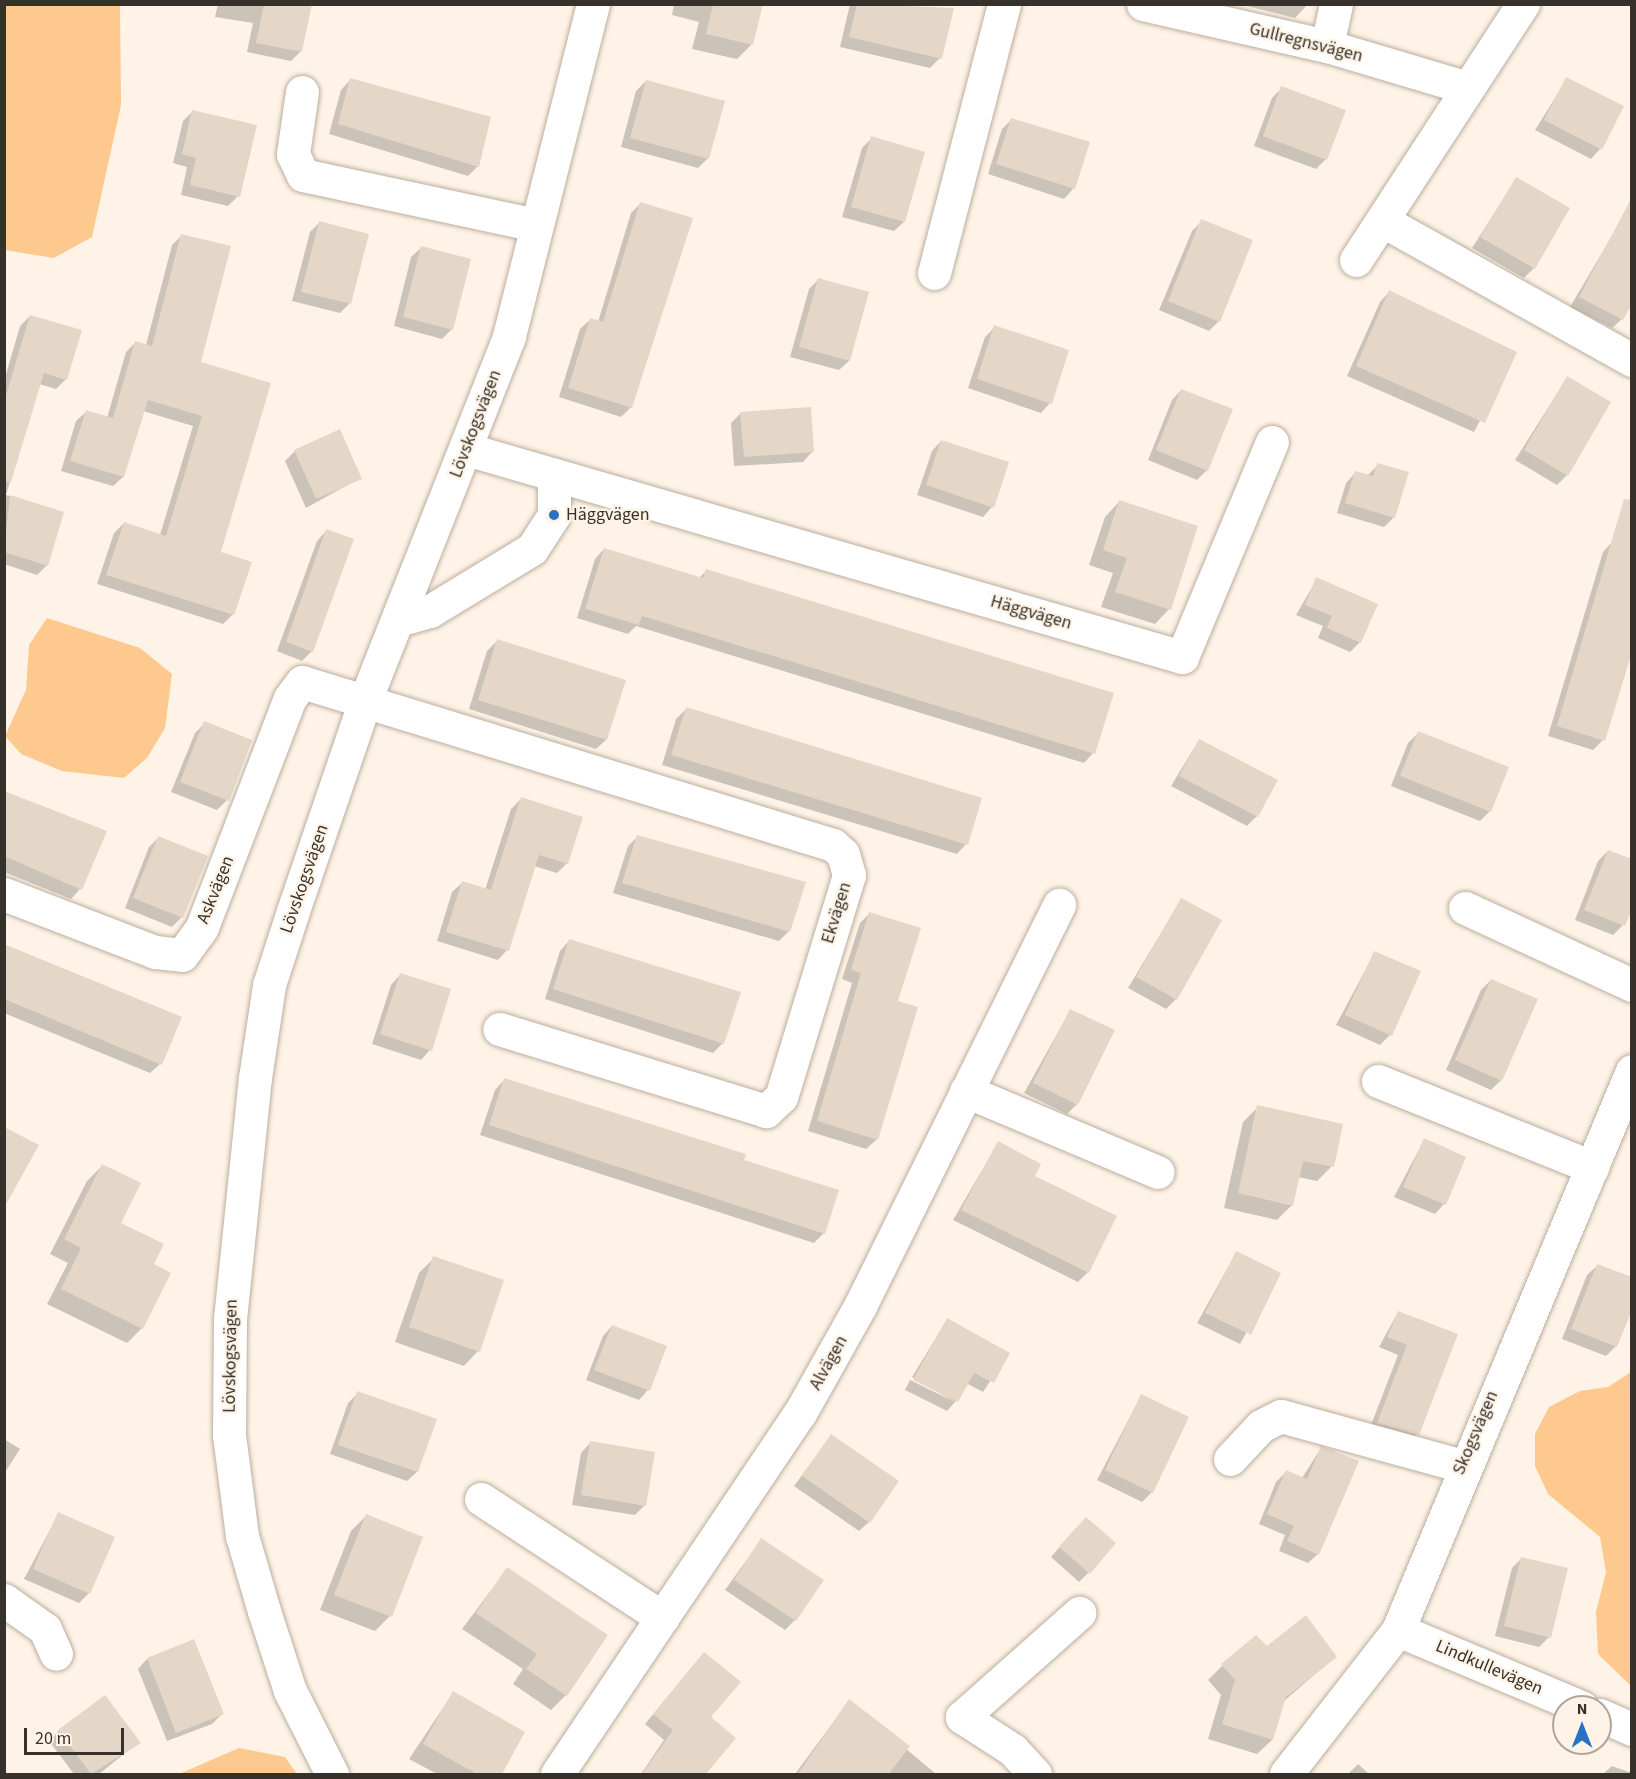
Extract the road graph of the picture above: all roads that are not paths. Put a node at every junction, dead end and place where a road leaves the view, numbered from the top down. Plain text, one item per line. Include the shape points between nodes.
1 (592, 4) edge
2 (1004, 4) edge
3 (1143, 4) edge
4 (1336, 4) edge
5 (1523, 4) edge
6 (1327, 45) junction
7 (1468, 88) junction
8 (302, 92) dead end
9 (1383, 221) junction
10 (536, 225) junction
11 (1356, 260) dead end
12 (934, 273) dead end
13 (1632, 360) edge
14 (1272, 442) dead end
15 (466, 449) junction
16 (554, 475) junction
17 (402, 619) junction
18 (366, 698) junction
19 (4, 894) edge
20 (1059, 905) dead end
21 (1465, 908) dead end
22 (1632, 985) edge
23 (499, 1029) dead end
24 (1632, 1071) edge
25 (1378, 1081) dead end
26 (966, 1091) junction
27 (1592, 1167) junction
28 (1158, 1172) dead end
29 (1230, 1459) dead end
30 (1462, 1466) junction
31 (481, 1499) dead end
32 (4, 1600) edge
33 (1079, 1613) dead end
34 (663, 1618) junction
35 (1398, 1630) junction
36 (56, 1654) dead end
37 (1552, 1695) edge
38 (1612, 1720) edge
39 (1632, 1728) edge
40 (332, 1774) edge
41 (557, 1774) edge
42 (1035, 1774) edge
43 (1286, 1774) edge

1 - 10 street, Lövskogsvägen
2 - 12 street
3 - 6 street, Gullregnsvägen
4 - 6 street
5 - 7 street
6 - 7 street, Gullregnsvägen
7 - 9 street
8 - 10 street via 293,154 303,175
9 - 11 street
9 - 13 street
10 - 15 street, Lövskogsvägen via 509,336
14 - 16 street, Häggvägen via 1182,657
15 - 16 street, Häggvägen
15 - 17 street, Lövskogsvägen
16 - 17 street via 554,515 532,549 430,611
17 - 18 street, Lövskogsvägen
18 - 19 street, Askvägen via 302,682 290,698 202,927 182,955 155,952
18 - 23 street, Ekvägen via 833,845 848,864 849,875 781,1097 766,1111
18 - 40 street, Lövskogsvägen via 269,985 230,1319 229,1435 242,1536 290,1691
20 - 26 street, Alvägen
21 - 22 street
24 - 27 street, Skogsvägen
25 - 27 street
26 - 28 street
26 - 34 street, Alvägen via 860,1306 800,1413
27 - 30 street, Skogsvägen
29 - 30 street via 1261,1426 1281,1416
30 - 35 street, Skogsvägen
31 - 34 street via 551,1550
32 - 36 street via 45,1629
33 - 42 street via 962,1718 1013,1750
34 - 41 street, Alvägen
35 - 37 street, Lindkullevägen
35 - 43 street, Skogsvägen
38 - 39 street

